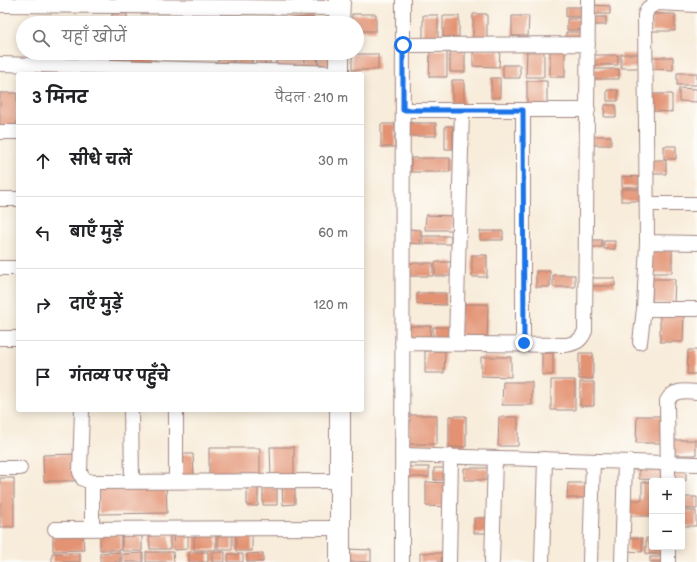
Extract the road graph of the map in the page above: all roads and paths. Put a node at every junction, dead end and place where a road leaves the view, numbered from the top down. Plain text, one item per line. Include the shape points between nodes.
1 (403, 0) edge
2 (588, 0) edge
3 (697, 4) edge
4 (0, 5) edge
5 (340, 10) edge
6 (588, 44) junction
7 (403, 45) junction
8 (339, 60) edge
9 (0, 64) edge
10 (271, 72) edge
11 (339, 72) edge
12 (403, 110) junction
13 (462, 110) junction
14 (523, 110) junction
15 (588, 110) junction
16 (0, 132) edge
17 (16, 132) edge
18 (0, 199) edge
19 (16, 199) edge
20 (647, 204) junction
21 (697, 204) edge
22 (647, 242) junction
23 (697, 243) edge
24 (0, 268) edge
25 (16, 268) edge
26 (644, 309) junction
27 (697, 309) edge
28 (0, 338) edge
29 (16, 338) edge
30 (640, 342) dead end
31 (402, 343) junction
32 (456, 343) junction
33 (524, 343) junction
34 (697, 392) edge
35 (82, 412) edge
36 (131, 412) edge
37 (176, 412) edge
38 (340, 412) edge
39 (402, 455) junction
40 (451, 456) junction
41 (495, 458) junction
42 (545, 459) junction
43 (593, 461) junction
44 (625, 462) junction
45 (668, 463) junction
46 (697, 464) edge
47 (0, 468) edge
48 (20, 468) dead end
49 (668, 478) edge
50 (132, 481) junction
51 (176, 481) junction
52 (340, 481) junction
53 (92, 482) junction
54 (340, 528) junction
55 (55, 529) dead end
56 (92, 529) junction
57 (668, 550) edge
58 (340, 562) edge
59 (402, 562) edge
60 (449, 562) edge
61 (492, 562) edge
62 (542, 562) edge
63 (590, 562) edge
64 (622, 562) edge
65 (668, 562) edge

1 - 7 street
2 - 6 street
3 - 20 street via 657,3 648,8 645,15
4 - 5 street
6 - 7 street
6 - 15 street
7 - 12 street
8 - 11 street
9 - 10 street
12 - 13 street
12 - 31 street
13 - 14 street
13 - 32 street
14 - 15 street
14 - 33 street
15 - 33 street via 585,331 576,343 566,345
16 - 17 street
18 - 19 street
20 - 21 street
20 - 22 street
22 - 23 street
22 - 26 street
24 - 25 street
26 - 27 street
26 - 30 street
28 - 29 street
31 - 32 street
31 - 39 street
32 - 33 street
34 - 45 street via 677,391 669,396
35 - 53 street via 80,472 83,479
36 - 50 street
37 - 51 street
38 - 52 street
39 - 40 street
39 - 59 street
40 - 41 street
40 - 60 street
41 - 42 street
41 - 61 street
42 - 43 street
42 - 62 street
43 - 44 street
43 - 63 street
44 - 45 street
44 - 64 street
45 - 46 street
45 - 49 street
47 - 48 street
50 - 51 street
50 - 53 street
51 - 52 street
52 - 54 street
53 - 56 street
54 - 56 street
54 - 58 street
55 - 56 street
57 - 65 street

